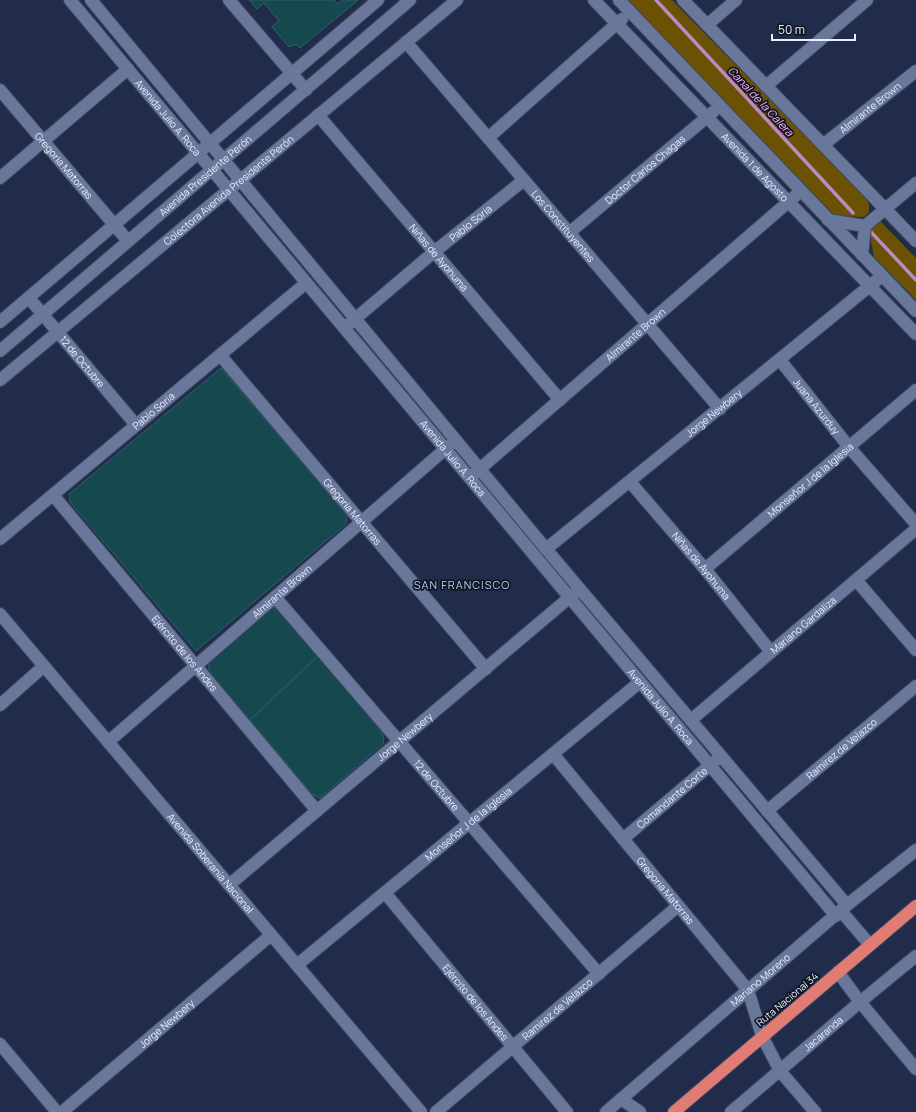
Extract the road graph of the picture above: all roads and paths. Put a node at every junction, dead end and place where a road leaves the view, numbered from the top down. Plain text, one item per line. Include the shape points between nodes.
1 (70, 0) edge
2 (91, 0) edge
3 (230, 0) edge
4 (378, 0) edge
5 (410, 0) edge
6 (457, 0) edge
7 (594, 0) edge
8 (619, 0) edge
9 (683, 0) edge
10 (736, 0) edge
11 (867, 0) edge
12 (630, 12) junction
13 (617, 23) junction
14 (707, 25) junction
15 (406, 42) junction
16 (128, 70) junction
17 (292, 73) junction
18 (915, 73) edge
19 (766, 86) junction
20 (0, 90) edge
21 (306, 90) junction
22 (720, 106) junction
23 (318, 115) junction
24 (707, 117) junction
25 (488, 138) junction
26 (43, 141) junction
27 (210, 144) junction
28 (823, 145) junction
29 (198, 154) junction
30 (224, 160) junction
31 (212, 170) junction
32 (0, 178) edge
33 (240, 180) junction
34 (524, 180) junction
35 (916, 183) edge
36 (228, 190) junction
37 (801, 191) junction
38 (788, 202) junction
39 (885, 209) junction
40 (828, 220) junction
41 (114, 225) junction
42 (865, 226) junction
43 (569, 233) junction
44 (128, 241) junction
45 (916, 241) edge
46 (434, 252) junction
47 (862, 255) junction
48 (882, 276) junction
49 (306, 283) junction
50 (870, 287) junction
51 (29, 298) junction
52 (916, 311) edge
53 (43, 314) junction
54 (355, 319) junction
55 (0, 322) edge
56 (647, 324) junction
57 (344, 328) junction
58 (58, 332) junction
59 (916, 334) edge
60 (0, 351) edge
61 (220, 354) junction
62 (780, 360) junction
63 (0, 380) edge
64 (916, 390) edge
65 (560, 400) junction
66 (720, 409) junction
67 (136, 425) junction
68 (456, 440) junction
69 (849, 447) junction
70 (445, 449) junction
71 (479, 469) junction
72 (469, 478) junction
73 (630, 482) junction
74 (53, 495) junction
75 (362, 521) junction
76 (916, 524) edge
77 (916, 529) edge
78 (0, 539) edge
79 (546, 549) junction
80 (705, 569) junction
81 (856, 580) junction
82 (579, 589) junction
83 (275, 597) junction
84 (570, 598) junction
85 (0, 614) edge
86 (916, 650) edge
87 (771, 652) junction
88 (44, 666) junction
89 (196, 666) junction
90 (486, 669) junction
91 (640, 682) junction
92 (916, 686) edge
93 (0, 705) edge
94 (691, 720) junction
95 (108, 742) junction
96 (399, 742) junction
97 (553, 754) junction
98 (721, 756) junction
99 (710, 765) junction
100 (317, 811) junction
101 (767, 811) junction
102 (469, 823) junction
103 (623, 839) junction
104 (916, 850) edge
105 (229, 885) junction
106 (385, 893) junction
107 (678, 906) junction
108 (916, 906) edge
109 (841, 911) junction
110 (272, 935) junction
111 (870, 945) junction
112 (916, 956) edge
113 (297, 965) junction
114 (838, 972) junction
115 (599, 974) junction
116 (748, 990) junction
117 (860, 1002) junction
118 (762, 1036) junction
119 (0, 1044) edge
120 (513, 1047) junction
121 (916, 1068) edge
122 (780, 1071) junction
123 (621, 1099) junction
124 (57, 1112) edge
125 (62, 1112) edge
126 (421, 1112) edge
127 (436, 1112) edge
128 (567, 1112) edge
129 (606, 1112) edge
130 (640, 1112) edge
131 (674, 1112) edge
132 (731, 1112) edge
133 (815, 1112) edge

1 - 16 street, Avenida Julio A. Roca
2 - 27 street, Avenida Julio A. Roca
3 - 17 street
4 - 17 street, Avenida Presidente Perón
5 - 21 street, Avenida Presidente Perón
6 - 15 street, Colectora Avenida Presidente Perón
7 - 13 street, Avenida 1 de Agosto
8 - 12 street, Avenida 1 de Agosto
9 - 14 street
10 - 14 street
11 - 19 street
12 - 13 street
12 - 22 street, Avenida 1 de Agosto
13 - 24 street, Avenida 1 de Agosto
13 - 25 street
14 - 19 street
15 - 23 street, Colectora Avenida Presidente Perón
15 - 25 street, Los Constituyentes
16 - 26 street
16 - 29 street, Avenida Julio A. Roca
17 - 21 street
17 - 27 street, Avenida Presidente Perón
18 - 28 street, Almirante Brown
19 - 28 street
20 - 26 street, Gregoria Matorras
21 - 30 street, Avenida Presidente Perón
22 - 24 street, Doctor Carlos Chagas
22 - 37 street, Avenida 1 de Agosto
23 - 33 street, Colectora Avenida Presidente Perón
23 - 46 street, Niñas de Ayohuma
24 - 38 street, Avenida 1 de Agosto
24 - 43 street, Doctor Carlos Chagas
25 - 34 street, Los Constituyentes
26 - 32 street
26 - 41 street, Gregoria Matorras
27 - 29 street, Avenida Presidente Perón
27 - 30 street, Avenida Julio A. Roca
28 - 39 street
29 - 31 street, Avenida Julio A. Roca
29 - 41 street, Avenida Presidente Perón
30 - 31 street, Avenida Presidente Perón
30 - 33 street, Avenida Julio A. Roca
31 - 36 street, Avenida Julio A. Roca
31 - 44 street, Avenida Presidente Perón
33 - 36 street, Colectora Avenida Presidente Perón
33 - 54 street, Avenida Julio A. Roca
34 - 43 street, Los Constituyentes
34 - 46 street, Pablo Soria
35 - 39 street
36 - 49 street, Avenida Julio A. Roca
36 - 58 street, Colectora Avenida Presidente Perón
37 - 38 street, Almirante Brown
37 - 40 street, Avenida 1 de Agosto
38 - 50 street, Avenida 1 de Agosto
38 - 56 street, Almirante Brown
39 - 42 street
39 - 45 street
40 - 42 street
40 - 47 street, Avenida 1 de Agosto
41 - 44 street, Gregoria Matorras
41 - 51 street, Avenida Presidente Perón
42 - 47 street
43 - 56 street, Los Constituyentes
44 - 53 street, Avenida Presidente Perón
46 - 54 street, Pablo Soria
46 - 65 street, Niñas de Ayohuma
47 - 48 street, Avenida 1 de Agosto
48 - 50 street, Jorge Newbery
48 - 52 street, Avenida 1 de Agosto
49 - 57 street, Avenida Julio A. Roca
49 - 61 street, Pablo Soria
50 - 59 street, Avenida 1 de Agosto
50 - 62 street, Jorge Newbery
51 - 53 street, 12 de Octubre
51 - 55 street, Avenida Presidente Perón
53 - 58 street, 12 de Octubre
53 - 60 street, Avenida Presidente Perón
54 - 57 street, Pablo Soria
54 - 68 street, Avenida Julio A. Roca
56 - 65 street, Almirante Brown
56 - 66 street, Los Constituyentes
57 - 70 street, Avenida Julio A. Roca
58 - 63 street, Colectora Avenida Presidente Perón
58 - 67 street, 12 de Octubre
61 - 67 street, Pablo Soria
61 - 75 street, Gregoria Matorras
62 - 66 street, Jorge Newbery
62 - 69 street, Juana Azurduy
64 - 69 street, Monseñor J de la Iglesia
65 - 71 street, Almirante Brown
66 - 73 street, Jorge Newbery
67 - 74 street, Pablo Soria
68 - 70 street, Almirante Brown
68 - 71 street, Avenida Julio A. Roca
69 - 76 street, Juana Azurduy
69 - 80 street, Monseñor J de la Iglesia
70 - 72 street, Avenida Julio A. Roca
70 - 75 street, Almirante Brown
71 - 72 street, Almirante Brown
71 - 79 street, Avenida Julio A. Roca
72 - 84 street, Avenida Julio A. Roca
73 - 79 street, Jorge Newbery
73 - 80 street, Niñas de Ayohuma
74 - 78 street, Pablo Soria
74 - 89 street, Ejército de los Andes
75 - 83 street, Almirante Brown
75 - 90 street, Gregoria Matorras
77 - 81 street, Mariano Gardaliza
79 - 82 street, Avenida Julio A. Roca
80 - 87 street, Niñas de Ayohuma
81 - 86 street
81 - 87 street, Mariano Gardaliza
82 - 84 street, Jorge Newbery
82 - 94 street, Avenida Julio A. Roca
83 - 89 street, Almirante Brown
83 - 96 street, 12 de Octubre
84 - 90 street, Jorge Newbery
84 - 91 street, Avenida Julio A. Roca
85 - 88 street, Avenida Soberanía Nacional
87 - 94 street, Mariano Gardaliza
88 - 93 street
88 - 95 street, Avenida Soberanía Nacional
89 - 95 street, Almirante Brown
89 - 100 street, Ejército de los Andes
90 - 96 street, Jorge Newbery
91 - 97 street, Monseñor J de la Iglesia
91 - 99 street, Avenida Julio A. Roca
92 - 101 street, Ramirez de Velazco
94 - 98 street, Avenida Julio A. Roca
95 - 105 street, Avenida Soberanía Nacional
96 - 100 street, Jorge Newbery
96 - 102 street, 12 de Octubre
97 - 102 street, Monseñor J de la Iglesia
97 - 103 street, Gregoria Matorras
98 - 99 street, Comandante Corte
98 - 101 street, Avenida Julio A. Roca
99 - 103 street, Comandante Corte
99 - 109 street, Avenida Julio A. Roca
100 - 105 street, Jorge Newbery
101 - 109 street, Avenida Julio A. Roca
102 - 106 street, Monseñor J de la Iglesia
102 - 115 street, 12 de Octubre
103 - 107 street, Gregoria Matorras
104 - 109 street, Mariano Moreno
105 - 110 street, Avenida Soberanía Nacional
106 - 113 street, Monseñor J de la Iglesia
106 - 120 street, Ejército de los Andes
107 - 115 street, Ramirez de Velazco
107 - 116 street, Gregoria Matorras
108 - 111 highway, Ruta Nacional 34
109 - 111 street
109 - 116 street, Mariano Moreno
110 - 113 street, Avenida Soberanía Nacional
110 - 125 street, Jorge Newbery
111 - 114 highway, Ruta Nacional 34
112 - 117 street, Jacaranda
113 - 126 street, Avenida Soberanía Nacional
114 - 117 street
114 - 118 highway, Ruta Nacional 34
115 - 120 street, Ramirez de Velazco
116 - 118 street, Gregoria Matorras
116 - 123 street, Mariano Moreno
117 - 121 street
117 - 122 street, Jacaranda
118 - 122 street, Gregoria Matorras
118 - 131 highway, Ruta Nacional 34
119 - 124 street
120 - 127 street, Ramirez de Velazco
120 - 128 street, Ejército de los Andes
122 - 132 street, Jacaranda
122 - 133 street, Gregoria Matorras
123 - 129 street, Mariano Moreno
123 - 130 street

